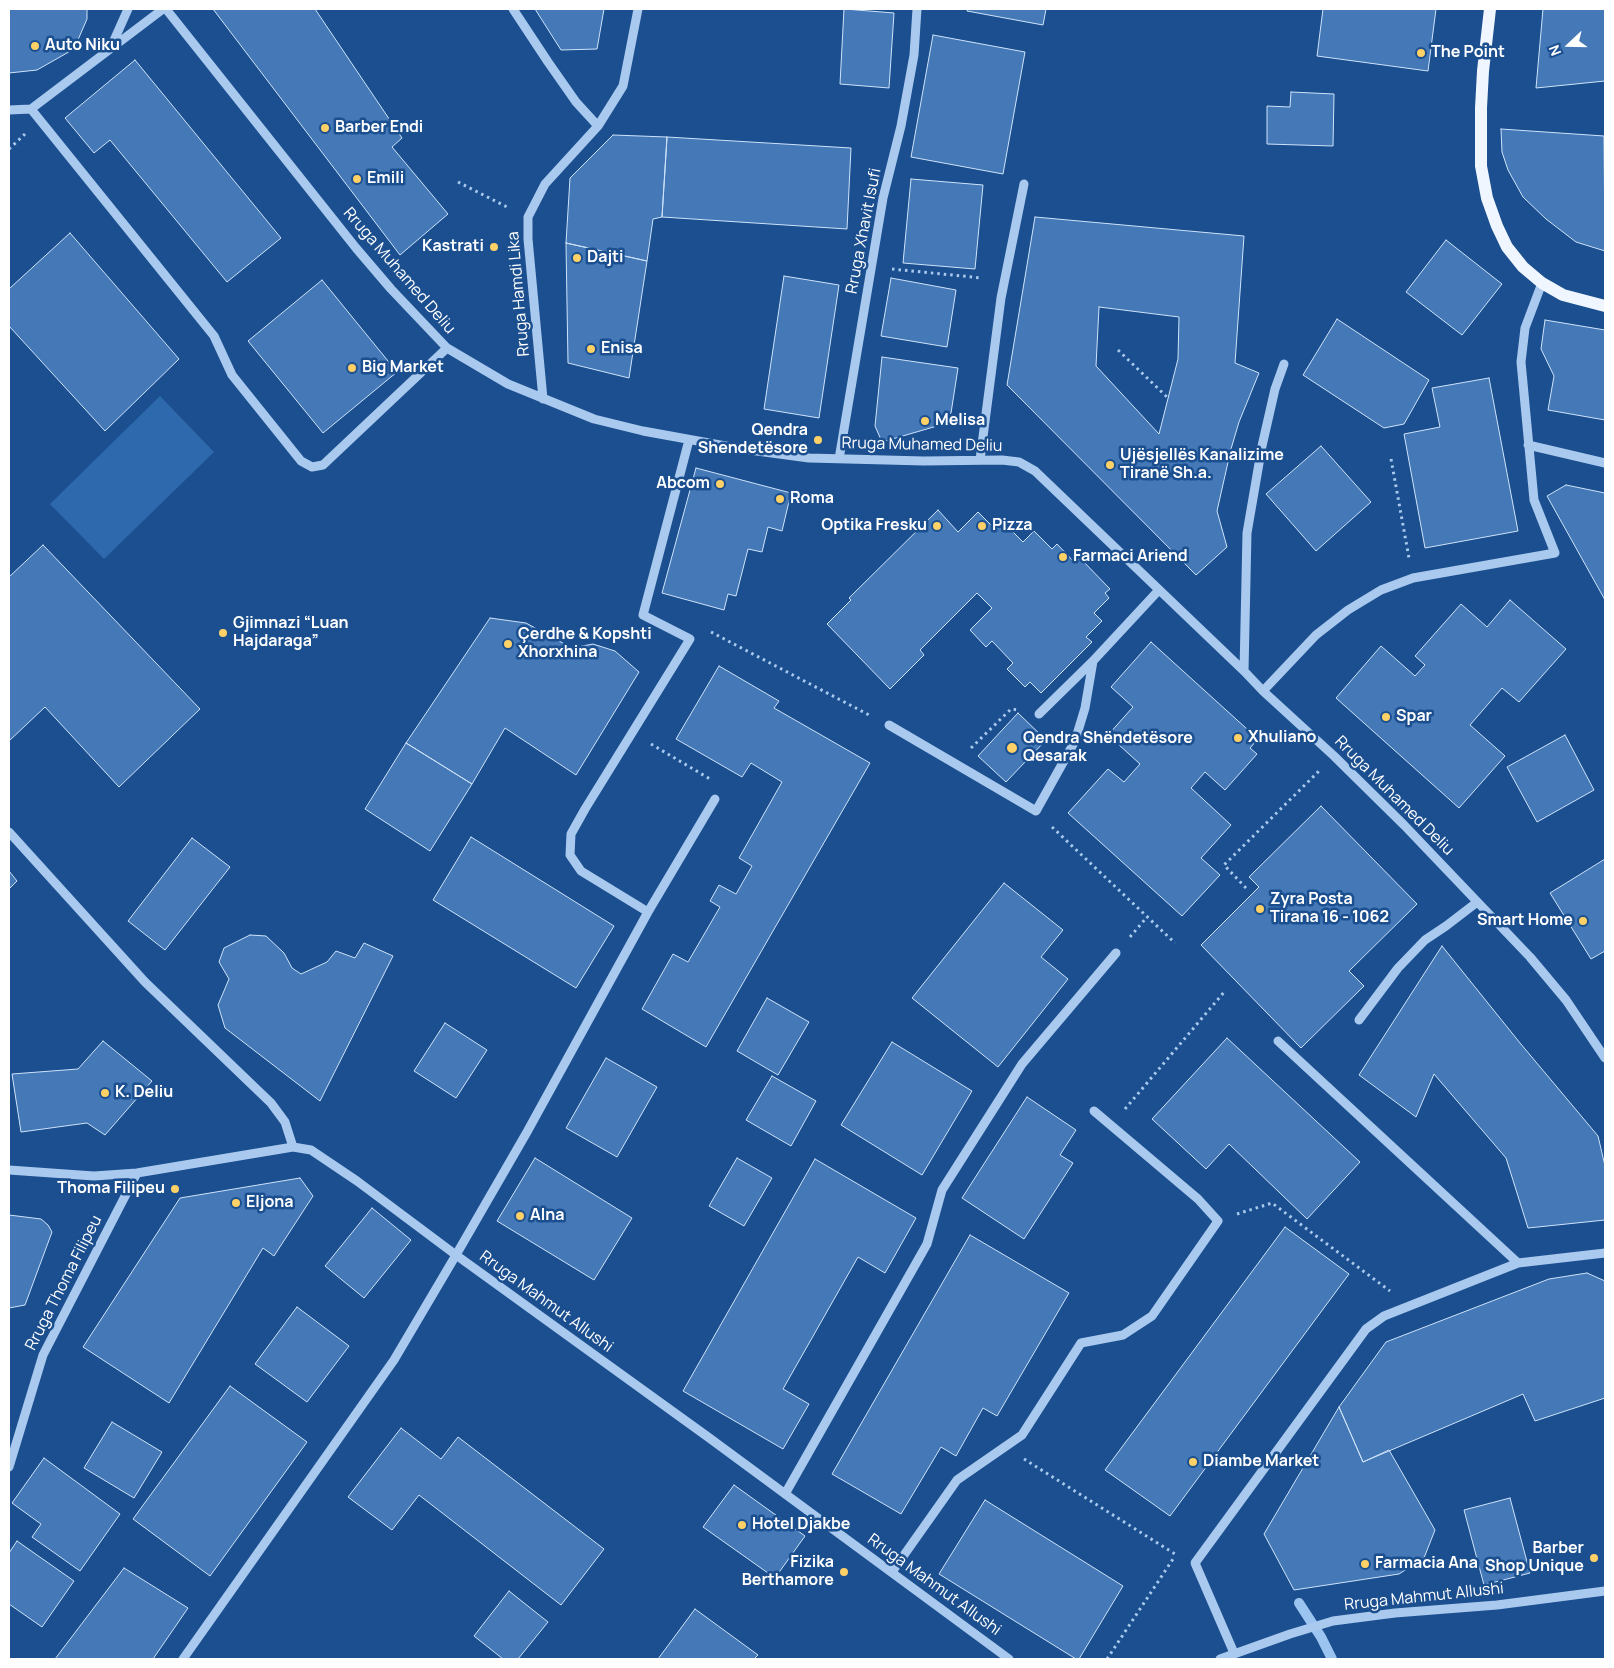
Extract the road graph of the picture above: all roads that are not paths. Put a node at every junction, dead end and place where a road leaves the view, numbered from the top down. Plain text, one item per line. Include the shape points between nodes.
1 (128, 9) edge
2 (165, 9) edge
3 (513, 9) edge
4 (638, 9) edge
5 (917, 9) edge
6 (1490, 9) edge
7 (110, 49) junction
8 (31, 109) junction
9 (9, 110) edge
10 (598, 126) junction
11 (1024, 184) dead end
12 (1542, 283) junction
13 (1605, 306) edge
14 (447, 348) junction
15 (1284, 364) dead end
16 (543, 399) junction
17 (689, 440) junction
18 (1528, 445) junction
19 (839, 459) junction
20 (980, 460) junction
21 (1605, 463) edge
22 (1158, 591) junction
23 (1093, 660) junction
24 (1244, 671) junction
25 (1263, 691) junction
26 (1039, 714) road end
27 (889, 726) road end
28 (715, 799) dead end
29 (9, 832) edge
30 (1476, 902) junction
31 (648, 912) junction
32 (1116, 953) road end
33 (1359, 1020) dead end
34 (1278, 1041) dead end
35 (1605, 1058) edge
36 (1094, 1111) dead end
37 (293, 1147) junction
38 (9, 1170) edge
39 (137, 1173) junction
40 (1605, 1253) edge
41 (456, 1255) junction
42 (1518, 1263) junction
43 (9, 1467) edge
44 (785, 1494) junction
45 (892, 1572) junction
46 (1605, 1591) edge
47 (1234, 1653) junction
48 (183, 1659) edge
49 (1010, 1659) edge
50 (1220, 1659) edge

1 - 7 street
2 - 7 street
2 - 14 street, Rruga Muhamed Deliu via 356,248
3 - 10 street via 571,94
4 - 10 street, Rruga Hamdi Lika via 623,86
5 - 19 street, Rruga Xhavit Isufi via 906,102 883,198
6 - 12 main road via 1481,108 1482,166 1487,198 1507,247
7 - 8 street
8 - 9 street
8 - 14 street via 214,336 232,375 301,461 312,467 323,465
10 - 16 street, Rruga Hamdi Lika via 545,184 528,217
11 - 20 street via 1001,298
12 - 13 main road via 1563,295
12 - 18 street via 1525,328 1521,362
14 - 16 street, Rruga Muhamed Deliu via 508,384
15 - 24 street via 1262,446 1247,533
16 - 17 street, Rruga Muhamed Deliu via 594,419
17 - 19 street, Rruga Muhamed Deliu via 787,456
17 - 31 street via 643,615 690,639 571,834 570,855 581,871
18 - 21 street
18 - 25 street via 1534,500 1555,553 1414,578 1381,590 1316,635
19 - 20 street, Rruga Muhamed Deliu
20 - 22 street, Rruga Muhamed Deliu via 1019,462 1035,471
22 - 23 street
22 - 24 street, Rruga Muhamed Deliu
23 - 26 street
23 - 27 street via 1085,708 1075,741 1036,812
24 - 25 street, Rruga Muhamed Deliu
25 - 30 street, Rruga Muhamed Deliu via 1404,825
28 - 31 street
29 - 37 street via 145,982 271,1104 285,1122
30 - 33 street via 1424,940 1398,968
30 - 35 street, Rruga Muhamed Deliu via 1530,957 1566,1000
31 - 41 street
32 - 44 street via 1022,1064 942,1190 927,1244
34 - 42 street
36 - 45 street via 1198,1199 1218,1221 1152,1316 1123,1335 1081,1343 1022,1435 957,1480
37 - 39 street, Rruga Mahmut Allushi
37 - 41 street, Rruga Mahmut Allushi via 310,1150 333,1164
38 - 39 street, Rruga Mahmut Allushi via 94,1176
39 - 43 street, Rruga Thoma Filipeu via 43,1355
40 - 42 street
41 - 44 street, Rruga Mahmut Allushi
41 - 48 street via 394,1360
42 - 47 street via 1384,1316 1366,1329 1195,1563
44 - 45 street, Rruga Mahmut Allushi
45 - 49 street, Rruga Mahmut Allushi
46 - 47 street, Rruga Mahmut Allushi via 1333,1621
47 - 50 street, Rruga Mahmut Allushi

